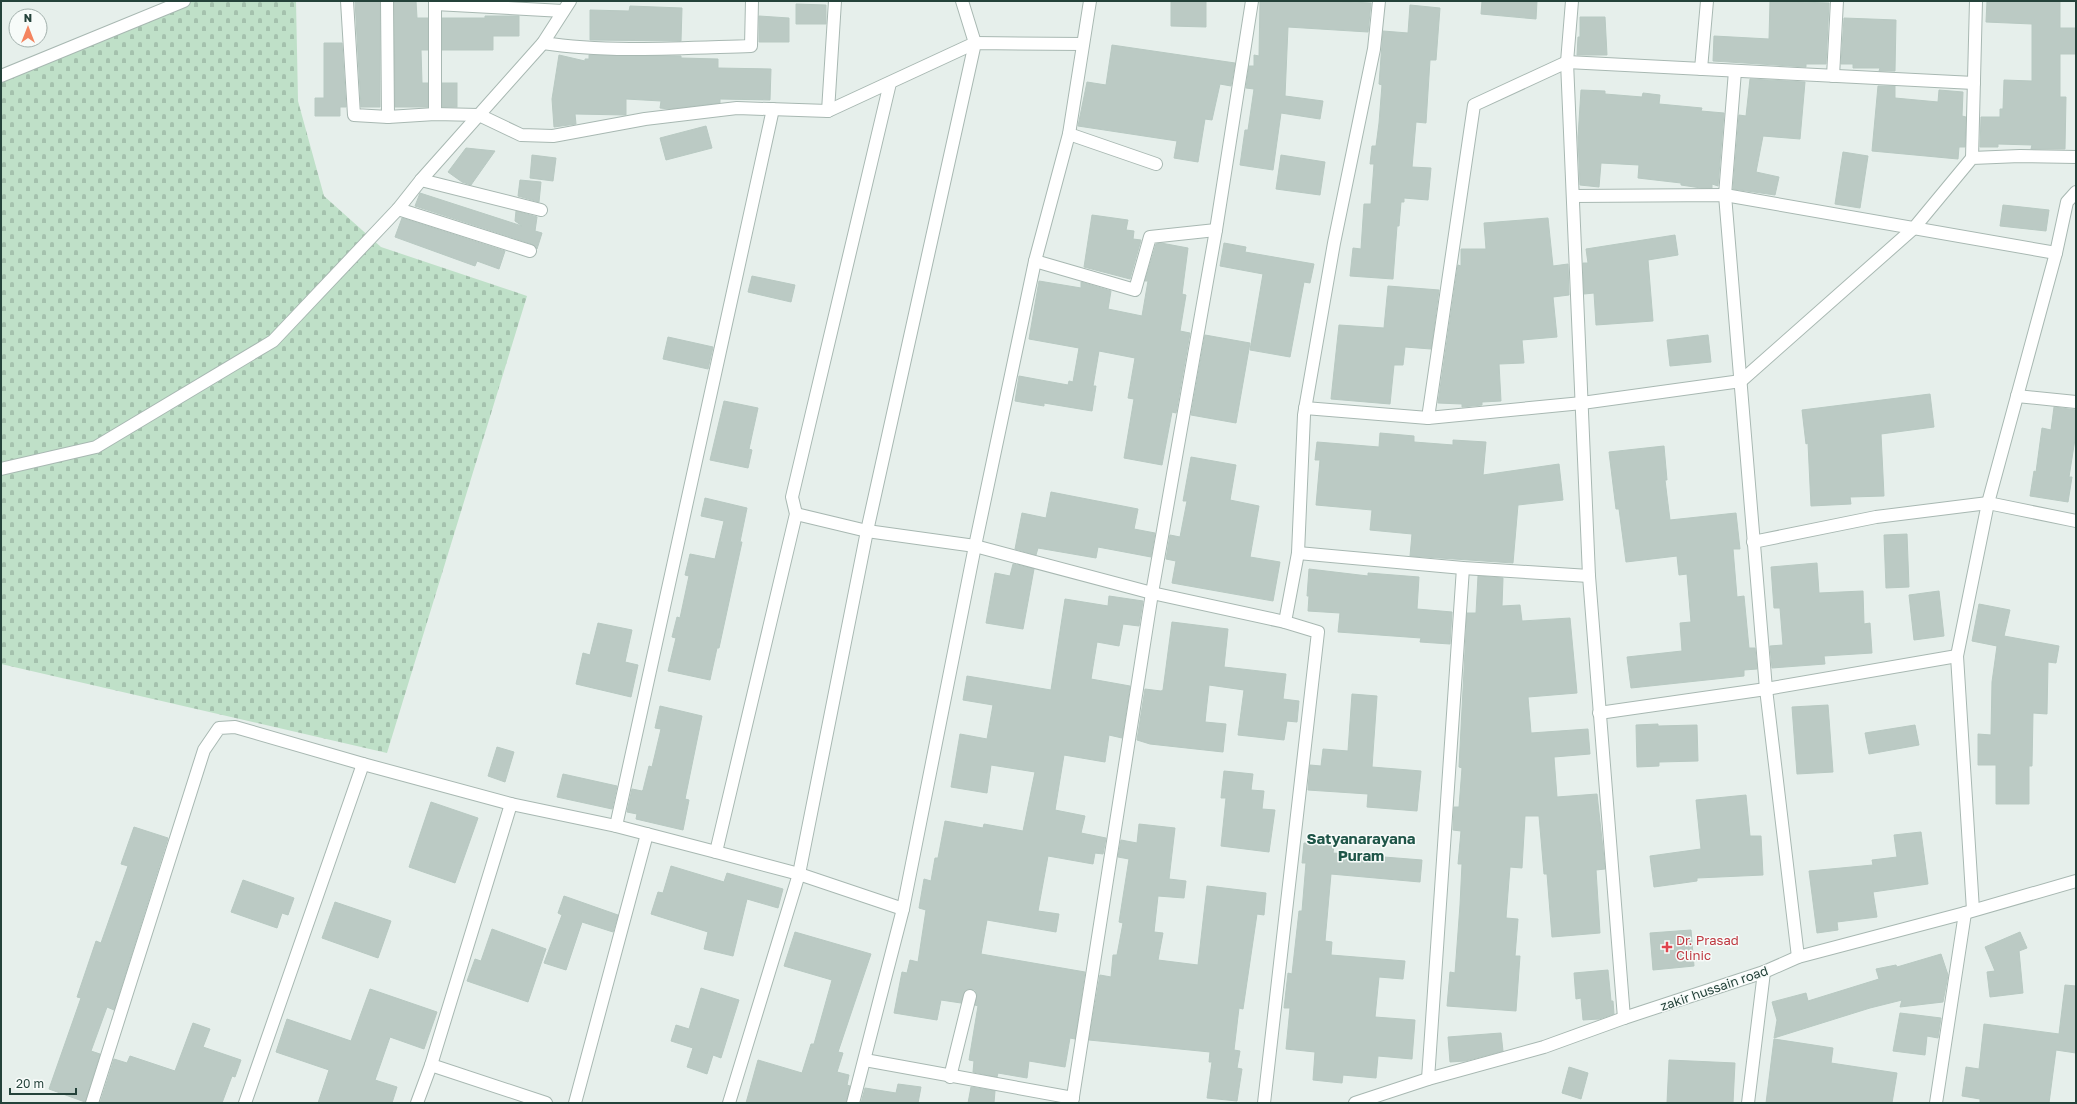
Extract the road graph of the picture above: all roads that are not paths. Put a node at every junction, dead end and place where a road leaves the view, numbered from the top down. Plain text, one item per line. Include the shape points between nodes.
1 (184, 1) edge
2 (347, 1) edge
3 (386, 1) edge
4 (752, 1) edge
5 (835, 1) edge
6 (962, 1) edge
7 (1090, 1) edge
8 (1252, 1) edge
9 (1379, 1) edge
10 (1572, 1) edge
11 (1837, 1) edge
12 (1976, 1) edge
13 (435, 2) edge
14 (1707, 2) edge
15 (567, 6) edge
16 (543, 43) junction
17 (975, 43) junction
18 (1084, 44) junction
19 (1566, 62) junction
20 (1701, 69) junction
21 (1736, 71) junction
22 (1, 76) edge
23 (1833, 76) junction
24 (890, 83) junction
25 (1974, 83) junction
26 (773, 110) junction
27 (828, 111) junction
28 (435, 114) junction
29 (479, 115) junction
30 (388, 117) junction
31 (1069, 134) junction
32 (2076, 157) edge
33 (1972, 158) junction
34 (1156, 164) dead end
35 (421, 180) junction
36 (2076, 192) edge
37 (1725, 195) junction
38 (1573, 196) junction
39 (398, 209) junction
40 (541, 210) dead end
41 (1914, 228) junction
42 (1216, 230) junction
43 (530, 251) dead end
44 (2056, 253) junction
45 (1035, 261) junction
46 (1741, 381) junction
47 (2017, 396) junction
48 (2076, 402) edge
49 (1582, 403) junction
50 (1305, 408) junction
51 (1428, 418) junction
52 (1, 469) edge
53 (1988, 503) junction
54 (796, 514) junction
55 (2076, 521) edge
56 (867, 531) junction
57 (1752, 542) junction
58 (975, 546) junction
59 (1298, 553) junction
60 (1463, 568) junction
61 (1589, 576) junction
62 (1152, 593) junction
63 (1286, 622) junction
64 (1957, 656) junction
65 (1766, 689) junction
66 (1598, 713) junction
67 (363, 764) junction
68 (512, 804) junction
69 (616, 826) junction
70 (647, 834) junction
71 (716, 852) junction
72 (799, 874) junction
73 (2076, 881) edge
74 (903, 909) junction
75 (1969, 911) junction
76 (1798, 957) junction
77 (1764, 972) junction
78 (970, 996) dead end
79 (1624, 1018) junction
80 (865, 1060) junction
81 (431, 1065) junction
82 (950, 1077) junction
83 (1428, 1079) junction
84 (1073, 1101) edge
85 (92, 1103) edge
86 (244, 1103) edge
87 (418, 1103) edge
88 (546, 1103) edge
89 (575, 1103) edge
90 (729, 1103) edge
91 (853, 1103) edge
92 (1264, 1103) edge
93 (1355, 1103) edge
94 (1748, 1103) edge
95 (1936, 1103) edge

1 - 22 street
2 - 30 street via 354,115
3 - 30 street
4 - 16 street via 751,46 625,48
5 - 27 street
6 - 17 street
7 - 18 street
8 - 42 street
9 - 50 street via 1374,49 1334,244
10 - 19 street
11 - 23 street
12 - 25 street
13 - 15 street
13 - 28 street
14 - 20 street
15 - 16 street
16 - 29 street
17 - 18 street
17 - 24 street
17 - 56 street
18 - 31 street
19 - 20 street
19 - 38 street
19 - 51 street via 1474,105
20 - 21 street
21 - 23 street
21 - 37 street
23 - 25 street
24 - 27 street
24 - 54 street via 792,497
25 - 33 street
26 - 27 street
26 - 29 street via 737,108 644,119 553,136 521,135
26 - 69 street
28 - 29 street
28 - 30 street
29 - 35 street
31 - 34 street
31 - 45 street
32 - 33 street
33 - 41 street
35 - 39 street
35 - 40 street
36 - 44 street via 2067,202
37 - 38 street
37 - 41 street
37 - 46 street
38 - 49 street
39 - 43 street
39 - 52 street via 274,341 96,447
41 - 44 street
41 - 46 street
42 - 45 street via 1150,236 1135,290
42 - 62 street
44 - 47 street
45 - 58 street
46 - 49 street
46 - 57 street
47 - 48 street
47 - 53 street
49 - 51 street
49 - 61 street
50 - 51 street
50 - 59 street
53 - 55 street
53 - 57 street via 1876,517
53 - 64 street
54 - 56 street
54 - 71 street
56 - 58 street
56 - 72 street
57 - 65 street
58 - 62 street
58 - 74 street
59 - 60 street
59 - 63 street
60 - 61 street
60 - 83 street
61 - 66 street
62 - 63 street
62 - 84 street
63 - 92 street via 1318,632
64 - 65 street
64 - 75 street
65 - 66 street
65 - 76 street
66 - 79 street
67 - 68 street
67 - 85 street via 235,727 219,728 212,736 204,750
67 - 86 street
68 - 69 street
68 - 81 street
69 - 70 street
70 - 71 street
70 - 89 street
71 - 72 street
72 - 74 street
72 - 90 street
73 - 75 street, zakir hussain road
74 - 80 street
75 - 76 street, zakir hussain road
75 - 95 street
76 - 77 street, zakir hussain road
77 - 79 street, zakir hussain road
77 - 94 street
78 - 82 street
79 - 83 street, zakir hussain road via 1544,1047
80 - 82 street
80 - 91 street
81 - 87 street
81 - 88 street
82 - 84 street
83 - 93 street, zakir hussain road

